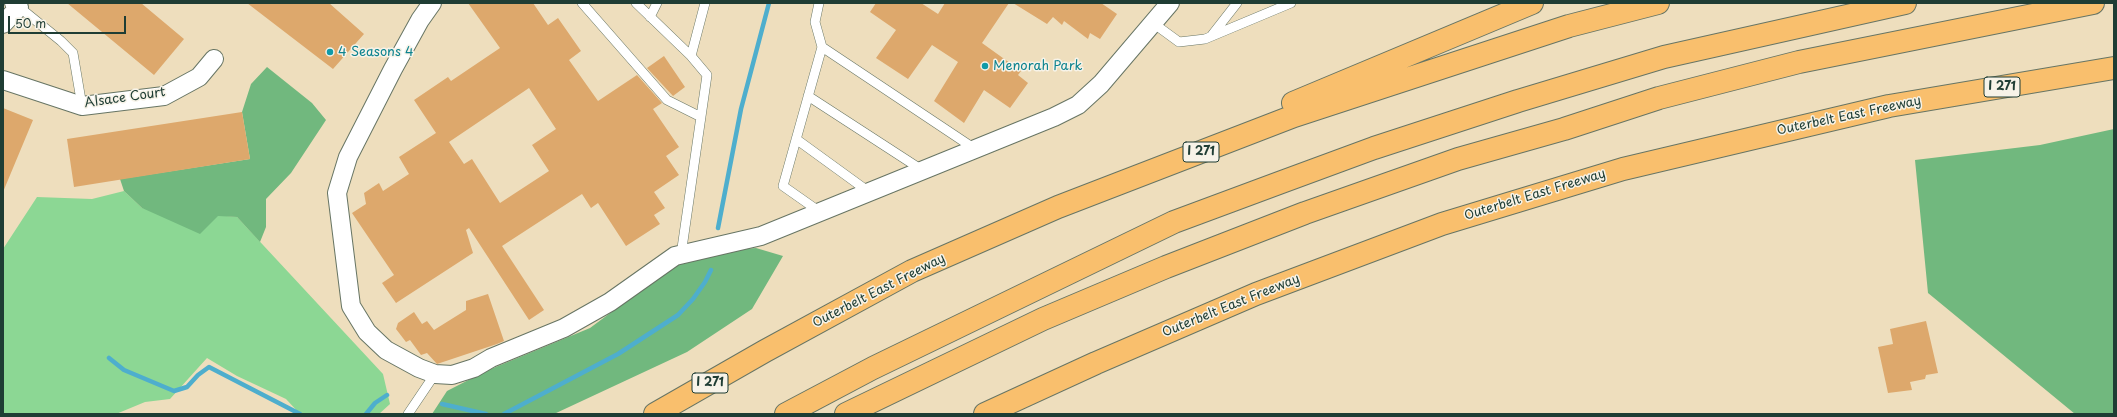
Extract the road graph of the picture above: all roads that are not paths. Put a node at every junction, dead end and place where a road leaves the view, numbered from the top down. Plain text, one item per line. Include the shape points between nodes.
1 (432, 3) edge
2 (582, 3) edge
3 (636, 3) edge
4 (657, 3) edge
5 (705, 3) edge
6 (818, 3) edge
7 (1170, 3) edge
8 (1237, 3) edge
9 (1291, 3) edge
10 (1532, 3) edge
11 (1658, 3) edge
12 (1905, 3) edge
13 (2093, 3) edge
14 (16, 5) edge
15 (650, 17) junction
16 (1153, 23) junction
17 (3, 24) edge
18 (1212, 36) junction
19 (822, 47) junction
20 (691, 56) junction
21 (214, 59) dead end
22 (2114, 68) edge
23 (3, 80) edge
24 (808, 96) junction
25 (82, 106) junction
26 (701, 117) junction
27 (796, 139) junction
28 (975, 149) junction
29 (922, 170) junction
30 (869, 192) junction
31 (1058, 207) junction
32 (820, 212) junction
33 (681, 254) junction
34 (435, 374) junction
35 (408, 414) edge
36 (655, 414) edge
37 (786, 414) edge
38 (846, 414) edge
39 (985, 414) edge

1 - 34 street via 393,69 348,157 337,193 351,306 366,332 386,350
2 - 26 lane via 667,100
3 - 15 lane
4 - 15 lane
5 - 20 lane
6 - 19 lane via 815,22
7 - 16 street
8 - 18 lane
9 - 18 lane
10 - 31 highway via 1353,77
11 - 31 highway, Outerbelt East Freeway / I 271 via 1569,26 1294,116
12 - 37 highway via 1664,57 1504,105 1374,148 1174,222 873,368
13 - 38 highway via 1798,62 1659,98 1564,129 1458,159 1305,212 1166,267 1043,319
14 - 17 street
14 - 25 lane via 73,53
15 - 20 lane
16 - 18 lane via 1179,42
16 - 28 street via 1101,84 1078,105
19 - 24 lane
19 - 28 lane
20 - 26 lane via 707,75
21 - 25 street, Alsace Court via 199,77 164,96
22 - 39 highway, Outerbelt East Freeway / I 271 via 1889,106 1600,176 1442,224 1256,294
23 - 25 street, Alsace Court
24 - 27 lane
24 - 29 lane
26 - 33 lane
27 - 30 lane
27 - 32 lane via 783,186
28 - 29 street
29 - 30 street
30 - 32 street
31 - 36 highway, Outerbelt East Freeway / I 271 via 912,271
32 - 33 street via 761,236
33 - 34 street via 674,256 610,302 564,328 491,358 474,368 452,375
34 - 35 lane

